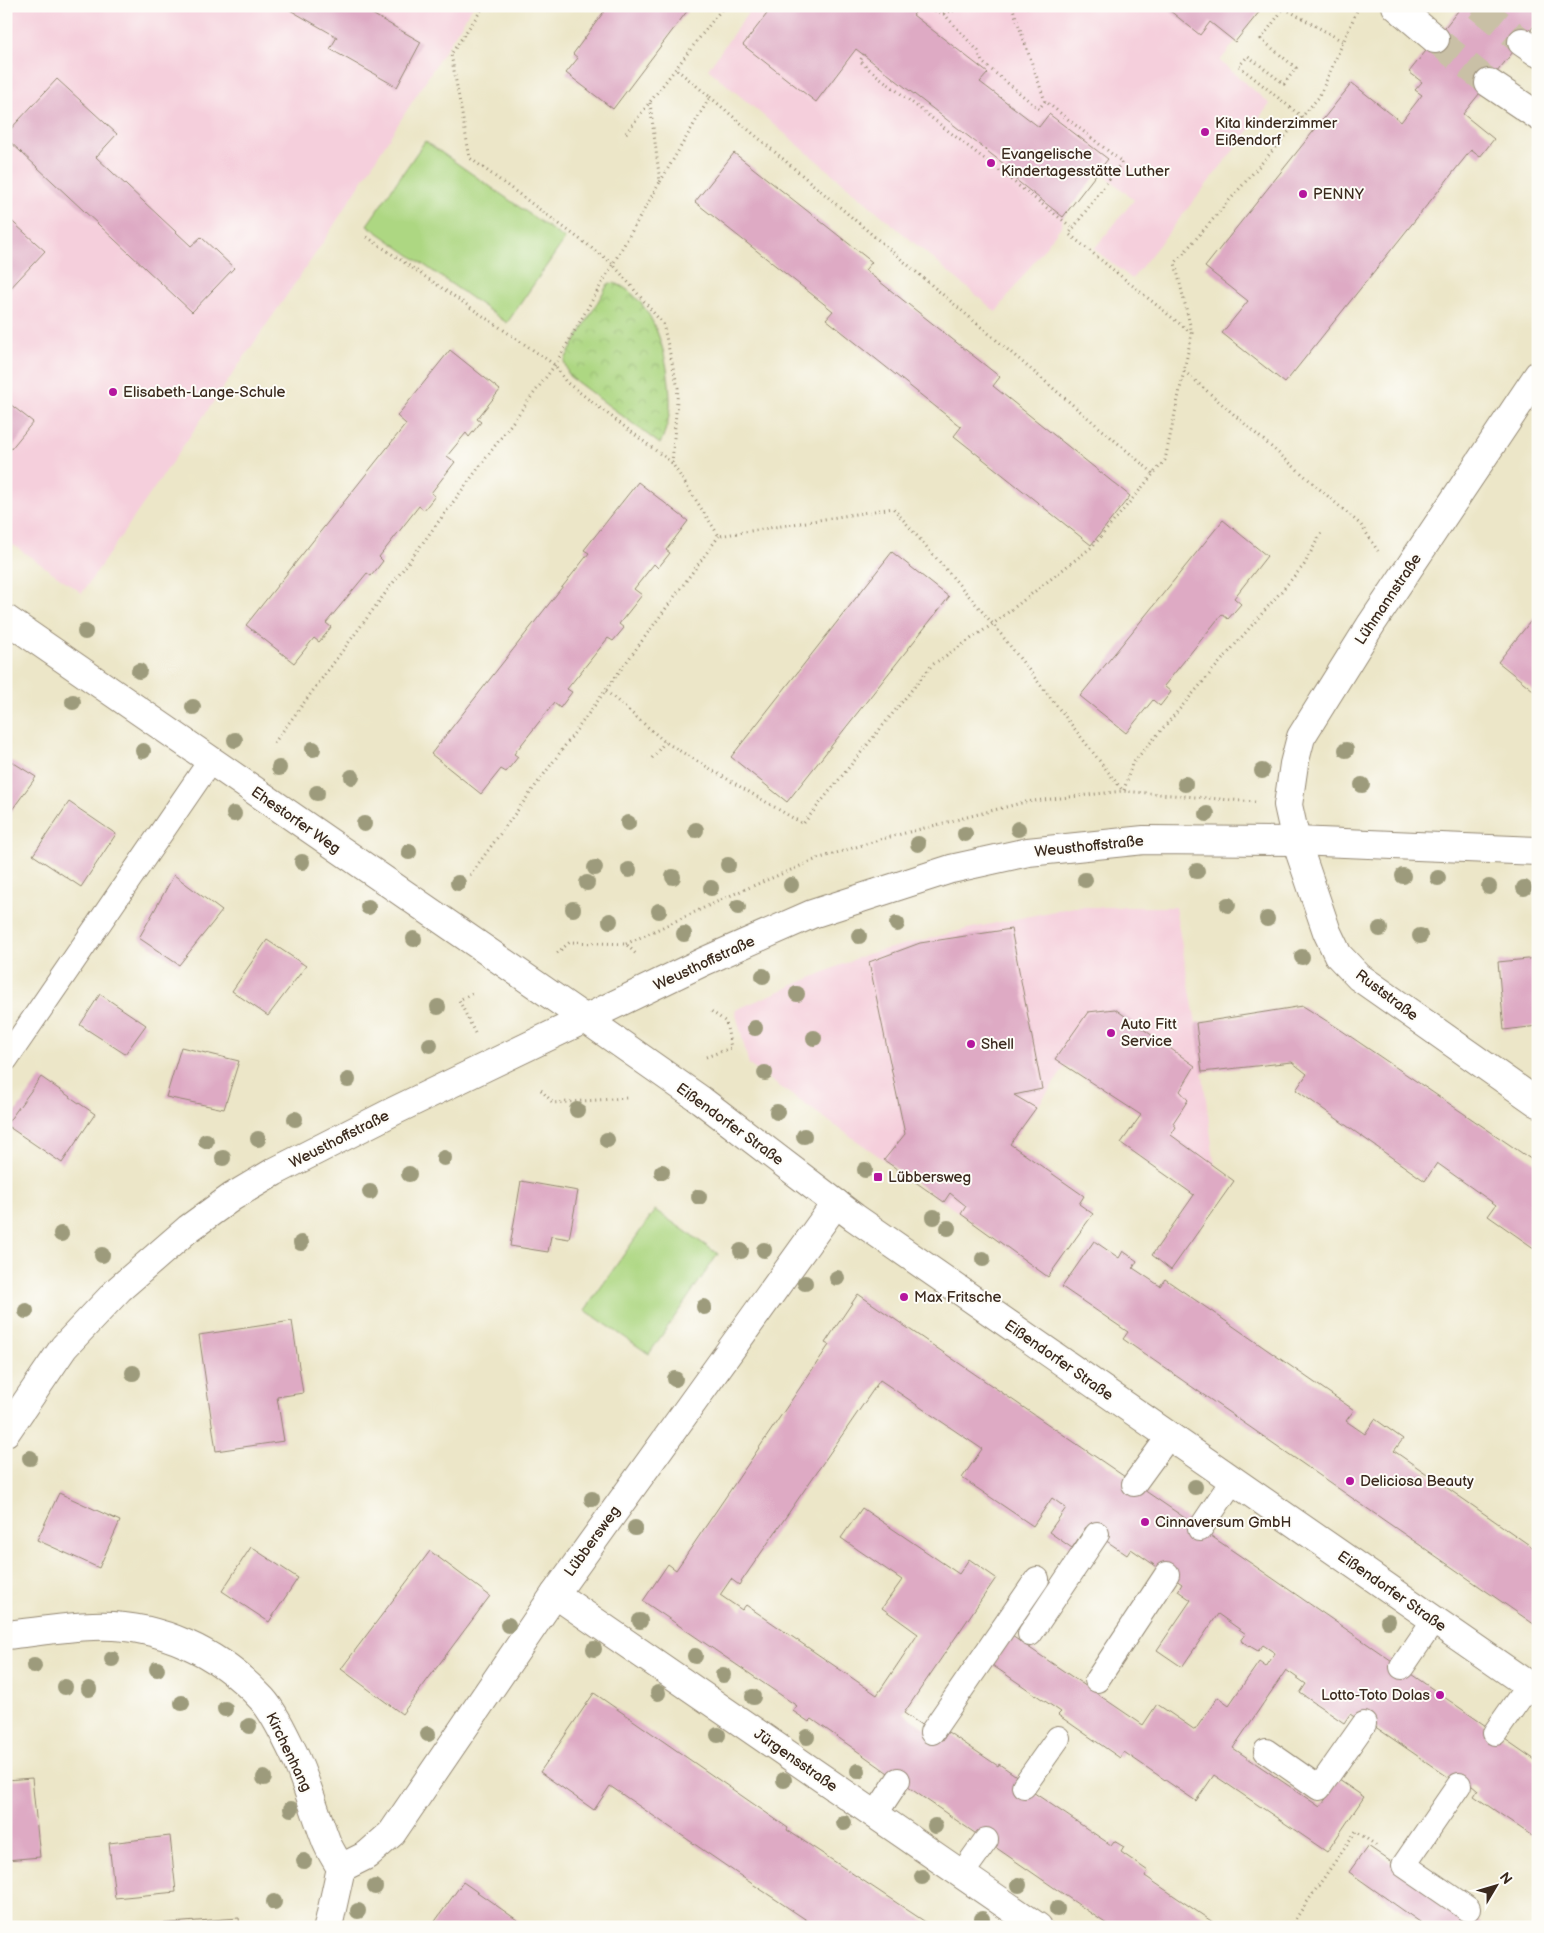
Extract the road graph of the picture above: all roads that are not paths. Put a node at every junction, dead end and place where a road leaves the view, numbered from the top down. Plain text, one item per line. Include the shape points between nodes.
1 (1396, 6) edge
2 (1435, 39) tunnel mouth
3 (1488, 82) tunnel mouth
4 (1538, 116) edge
5 (1538, 375) edge
6 (6, 619) edge
7 (211, 760) junction
8 (1296, 841) junction
9 (1538, 851) edge
10 (587, 1020) junction
11 (6, 1059) edge
12 (1538, 1103) edge
13 (836, 1203) junction
14 (6, 1432) edge
15 (1169, 1436) junction
16 (1233, 1480) junction
17 (1134, 1484) dead end
18 (1200, 1528) dead end
19 (1097, 1534) dead end
20 (1167, 1574) dead end
21 (1037, 1579) dead end
22 (554, 1594) junction
23 (1434, 1620) junction
24 (1030, 1634) dead end
25 (6, 1635) edge
26 (1402, 1668) dead end
27 (1097, 1680) dead end
28 (1533, 1689) edge
29 (1364, 1724) dead end
30 (932, 1732) dead end
31 (1495, 1732) dead end
32 (1058, 1738) dead end
33 (1266, 1751) dead end
34 (898, 1780) dead end
35 (1459, 1785) dead end
36 (1024, 1786) dead end
37 (875, 1815) junction
38 (986, 1840) dead end
39 (341, 1868) junction
40 (961, 1875) junction
41 (1468, 1909) dead end
42 (328, 1927) edge
43 (1038, 1927) edge

1 - 2 street
3 - 4 street
5 - 8 street, Lühmannstraße via 1372,623 1301,738 1288,805
6 - 7 street, Ehestorfer Weg
7 - 10 street, Ehestorfer Weg
7 - 11 lane
8 - 9 street, Weusthoffstraße
8 - 10 street, Weusthoffstraße via 1144,840 1028,852 951,869 791,922
8 - 12 street, Ruststraße via 1318,909 1338,954 1359,977
10 - 13 street, Eißendorfer Straße via 701,1100
10 - 14 street, Weusthoffstraße via 274,1172 188,1229 119,1289 64,1348
13 - 15 street, Eißendorfer Straße
13 - 22 street, Lübbersweg
15 - 16 street, Eißendorfer Straße
15 - 17 lane
16 - 18 lane
16 - 23 street, Eißendorfer Straße
19 - 24 lane
20 - 27 lane
21 - 30 lane
22 - 37 street, Jürgensstraße
22 - 39 street, Lübbersweg via 392,1833 367,1855
23 - 26 lane
23 - 28 street, Eißendorfer Straße
25 - 39 street, Kirchenhang via 94,1626 124,1628 155,1632 186,1643 218,1661 264,1700 292,1752 325,1839
28 - 31 lane
29 - 33 lane via 1320,1788
32 - 36 lane
34 - 37 lane
35 - 41 lane via 1404,1864
37 - 40 street, Jürgensstraße
38 - 40 lane
39 - 42 street
40 - 43 street, Jürgensstraße

